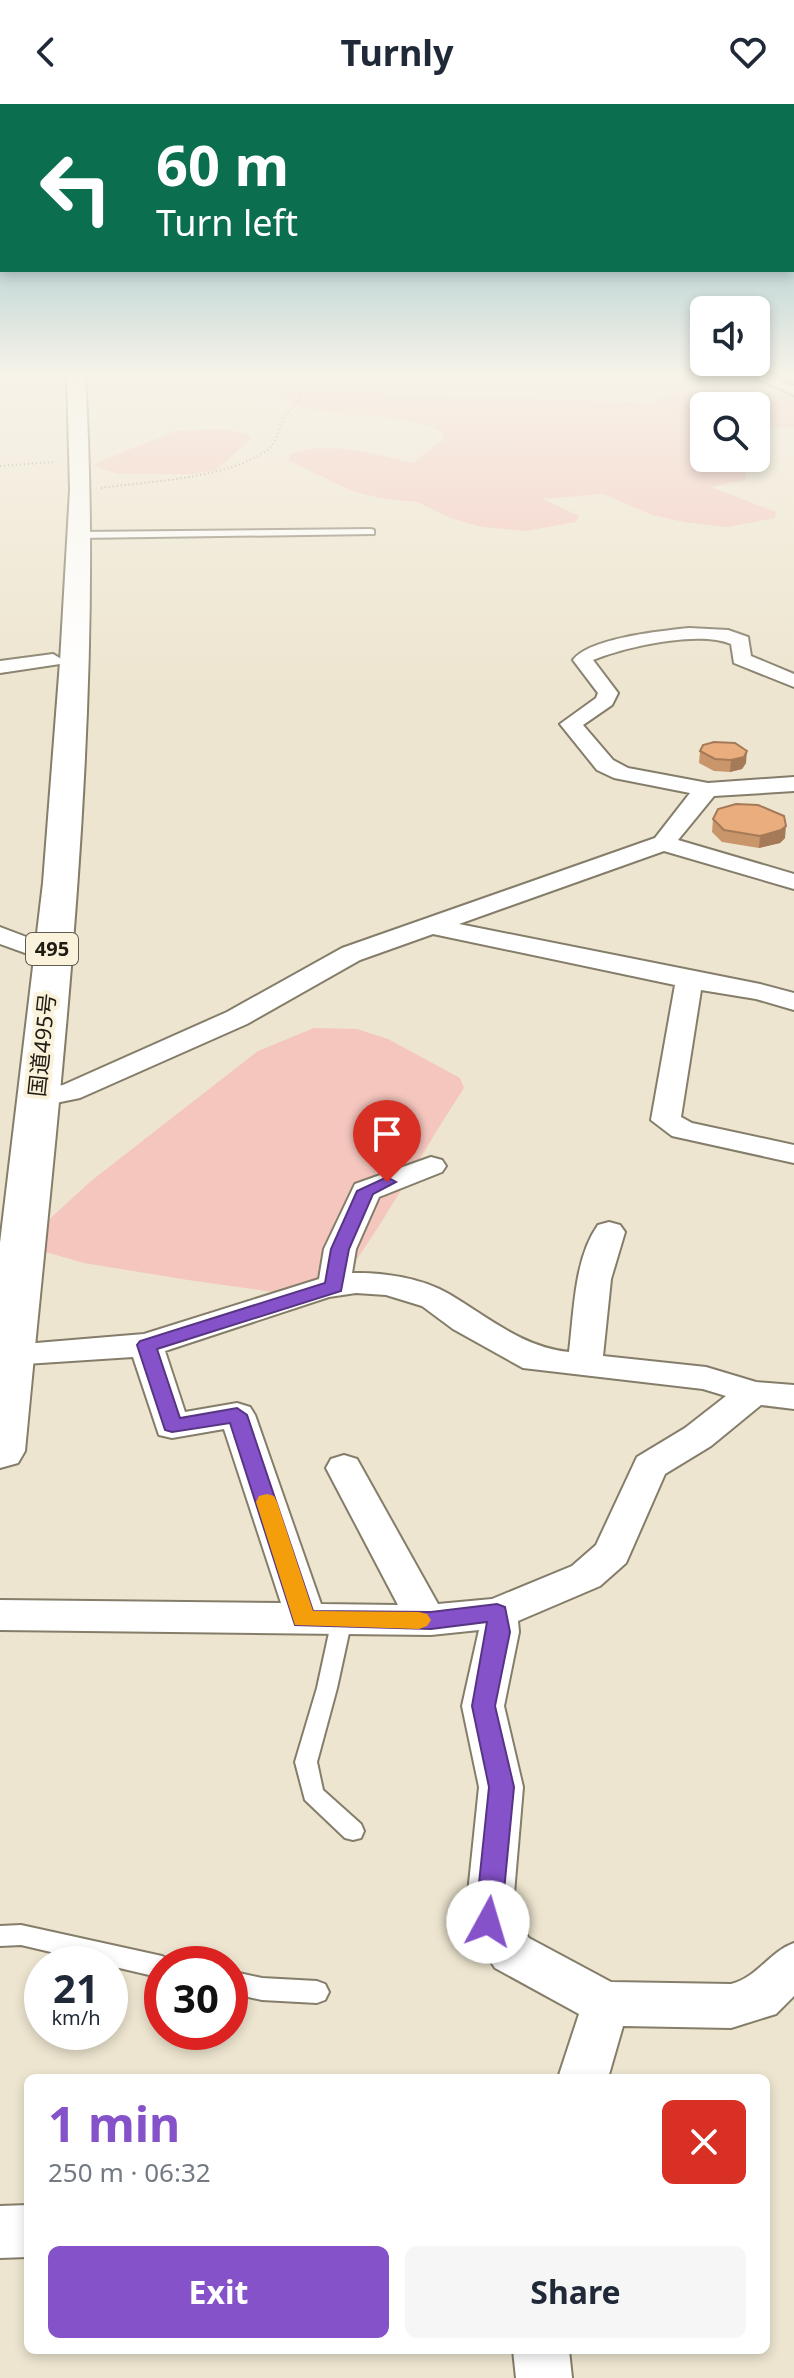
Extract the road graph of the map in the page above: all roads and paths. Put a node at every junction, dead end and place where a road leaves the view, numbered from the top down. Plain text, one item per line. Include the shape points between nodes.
1 (73, 481) edge
2 (76, 481) edge
3 (371, 532) dead end
4 (79, 535) junction
5 (53, 660) junction
6 (0, 667) edge
7 (794, 681) edge
8 (794, 784) edge
9 (708, 790) junction
10 (663, 843) junction
11 (794, 882) edge
12 (428, 925) junction
13 (14, 941) edge
14 (689, 980) junction
15 (794, 1002) edge
16 (22, 1098) junction
17 (794, 1154) edge
18 (431, 1166) dead end
19 (609, 1232) dead end
20 (334, 1287) junction
21 (146, 1345) junction
22 (10, 1354) junction
23 (585, 1366) junction
24 (754, 1393) junction
25 (794, 1397) edge
26 (0, 1451) edge
27 (344, 1468) dead end
28 (497, 1613) junction
29 (0, 1615) edge
30 (303, 1619) junction
31 (342, 1619) junction
32 (420, 1620) junction
33 (353, 1831) dead end
34 (0, 1936) edge
35 (144, 1963) edge
36 (794, 1964) edge
37 (248, 1986) edge
38 (317, 1992) dead end
39 (606, 2004) junction
40 (584, 2074) edge
41 (24, 2231) edge
42 (0, 2232) edge
43 (541, 2354) edge
44 (544, 2378) edge

1 - 5 highway, 国道495号 / 495
2 - 4 highway, 国道495号 / 495
3 - 4 lane
4 - 16 highway, 国道495号 / 495 via 60,883
5 - 6 street
5 - 13 highway, 国道495号 / 495
7 - 9 street via 741,659 741,641 726,634 679,636 583,660 608,693 605,701 571,724 605,765
8 - 9 street
9 - 10 street
10 - 11 street
10 - 12 street
12 - 14 street
12 - 16 street via 351,954 237,1018 70,1092
13 - 16 highway, 国道495号 / 495
14 - 15 street
14 - 17 street via 666,1120 682,1130
16 - 22 highway, 国道495号 / 495
18 - 20 street via 366,1191 340,1249
19 - 23 street via 595,1279
20 - 21 street
20 - 23 street via 356,1283 410,1290 535,1360
21 - 22 street
21 - 30 street via 172,1426 237,1415
22 - 26 highway, 国道495号 / 495
23 - 24 street via 706,1378
24 - 25 street
24 - 28 street via 650,1466 612,1553 586,1576
27 - 32 street via 418,1603
28 - 32 street
28 - 39 street via 499,1632 483,1706 501,1787 488,1922 512,1953
29 - 30 street
30 - 31 street
31 - 32 street
31 - 33 lane via 306,1762 313,1794
34 - 35 lane via 21,1935
36 - 39 street via 759,1999 731,2006
37 - 38 lane
39 - 40 street
41 - 42 street
43 - 44 street

